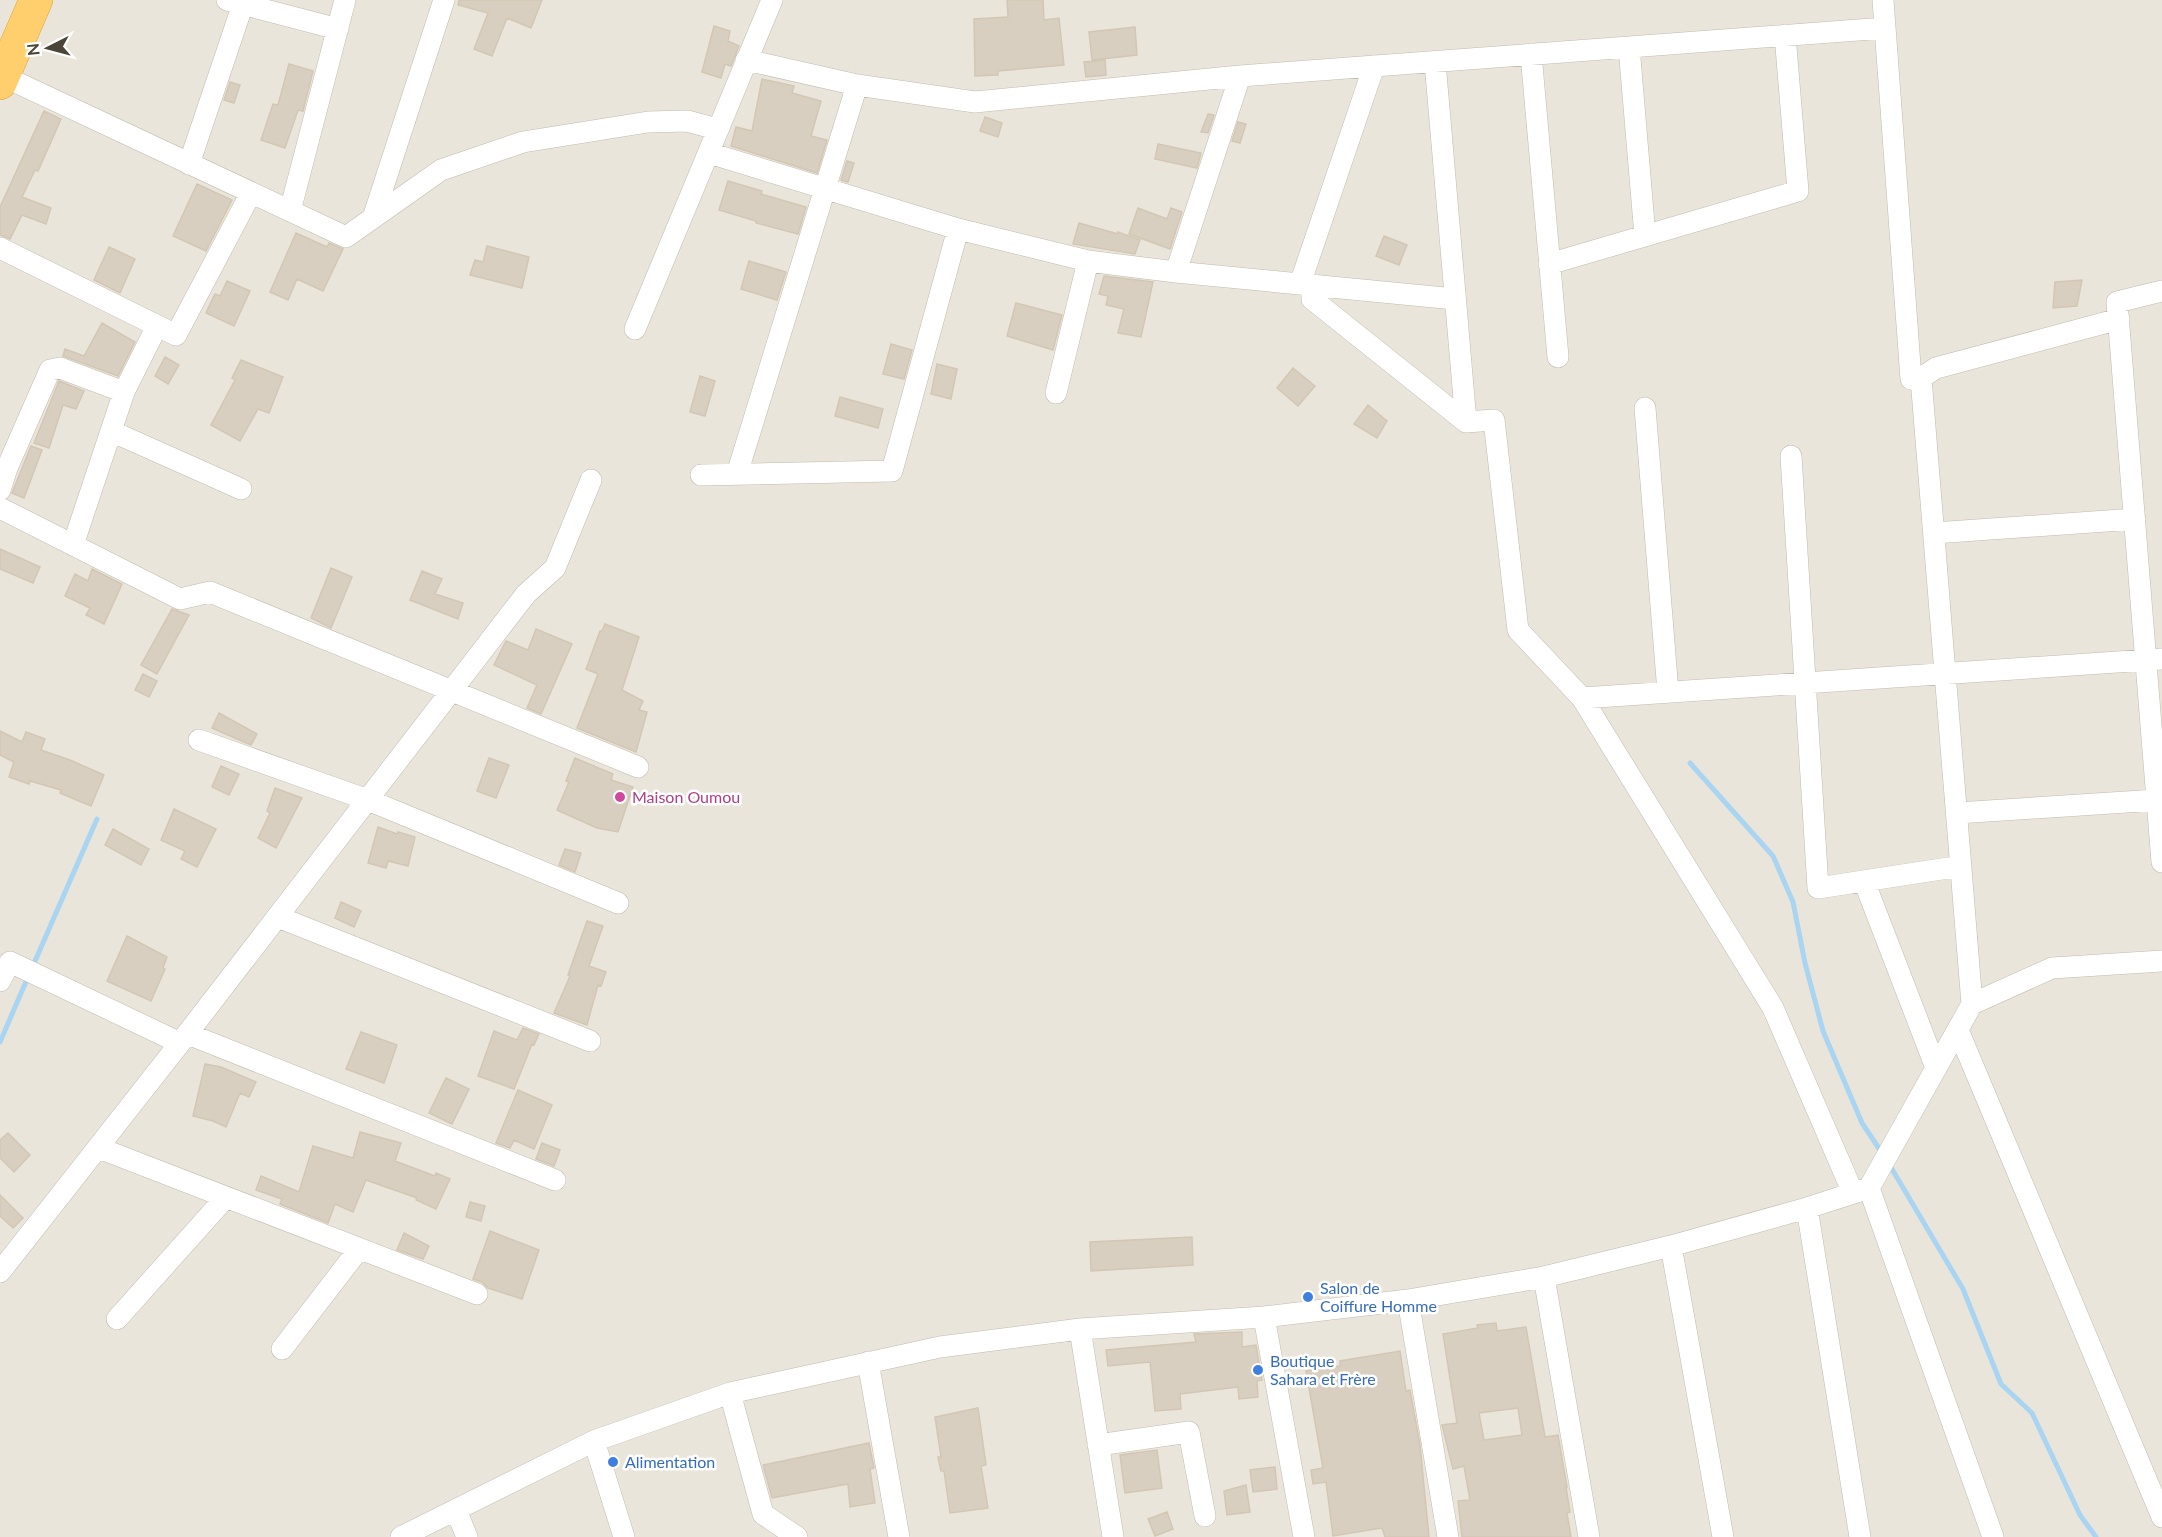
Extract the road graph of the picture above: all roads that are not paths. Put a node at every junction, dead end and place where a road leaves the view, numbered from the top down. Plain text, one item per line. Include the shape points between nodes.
1 (36, 0) edge
2 (345, 0) edge
3 (444, 0) edge
4 (772, 0) edge
5 (1883, 0) edge
6 (235, 2) edge
7 (1885, 28) junction
8 (338, 29) junction
9 (1785, 35) junction
10 (1629, 47) junction
11 (1532, 54) junction
12 (746, 60) junction
13 (1435, 62) junction
14 (4, 66) edge
15 (1374, 66) junction
16 (1240, 76) junction
17 (857, 85) junction
18 (717, 129) junction
19 (709, 153) junction
20 (189, 164) junction
21 (825, 188) junction
22 (250, 193) junction
23 (290, 211) junction
24 (373, 218) junction
25 (958, 229) junction
26 (1645, 236) junction
27 (0, 248) edge
28 (1088, 261) junction
29 (1550, 264) junction
30 (1176, 273) junction
31 (1306, 284) junction
32 (2162, 291) edge
33 (1455, 298) junction
34 (2119, 319) junction
35 (157, 326) junction
36 (635, 329) dead end
37 (1558, 357) dead end
38 (1921, 378) junction
39 (124, 392) junction
40 (1056, 393) dead end
41 (1645, 408) dead end
42 (1466, 422) junction
43 (111, 431) junction
44 (1791, 456) dead end
45 (4, 466) edge
46 (737, 474) junction
47 (700, 475) dead end
48 (591, 480) dead end
49 (241, 489) dead end
50 (0, 490) edge
51 (0, 508) edge
52 (2135, 519) junction
53 (1934, 533) junction
54 (73, 545) junction
55 (2154, 660) edge
56 (1945, 674) junction
57 (1805, 683) junction
58 (452, 691) junction
59 (1668, 692) junction
60 (1582, 698) junction
61 (200, 740) dead end
62 (638, 767) dead end
63 (368, 800) junction
64 (2157, 800) junction
65 (1957, 813) junction
66 (2162, 862) edge
67 (1961, 866) junction
68 (1864, 881) junction
69 (618, 903) dead end
70 (278, 917) junction
71 (2162, 961) edge
72 (0, 981) edge
73 (1972, 1004) junction
74 (1958, 1030) junction
75 (184, 1038) junction
76 (590, 1041) dead end
77 (1936, 1068) junction
78 (99, 1148) junction
79 (555, 1180) dead end
80 (1861, 1191) junction
81 (226, 1197) junction
82 (1808, 1208) junction
83 (1671, 1246) junction
84 (359, 1249) junction
85 (0, 1272) edge
86 (1544, 1277) junction
87 (477, 1294) dead end
88 (1408, 1300) junction
89 (1264, 1317) junction
90 (117, 1319) dead end
91 (1080, 1329) junction
92 (282, 1349) dead end
93 (868, 1362) junction
94 (730, 1393) junction
95 (594, 1442) junction
96 (1098, 1445) junction
97 (456, 1510) junction
98 (1205, 1516) dead end
99 (2162, 1517) edge
100 (1987, 1536) edge
101 (401, 1537) edge
102 (467, 1537) edge
103 (624, 1537) edge
104 (797, 1537) edge
105 (899, 1537) edge
106 (1113, 1537) edge
107 (1304, 1537) edge
108 (1448, 1537) edge
109 (1589, 1537) edge
110 (1723, 1537) edge
111 (1860, 1537) edge

1 - 14 highway
2 - 8 street
3 - 24 street
4 - 12 street
5 - 7 street
6 - 8 street
6 - 20 street
7 - 9 street
7 - 38 street via 1911,379
8 - 23 street
9 - 10 street
9 - 26 street via 1798,191
10 - 11 street
10 - 26 street
11 - 13 street
11 - 29 street
12 - 17 street
12 - 18 street
13 - 15 street
13 - 33 street
14 - 20 street
15 - 16 street
15 - 31 street
16 - 17 street via 975,102
16 - 30 street
17 - 21 street
18 - 19 street
18 - 24 street via 687,122 648,122 523,142 441,170
19 - 21 street
19 - 36 street
20 - 22 street
21 - 25 street
21 - 46 street
22 - 23 street
22 - 35 street via 176,335
23 - 24 street via 346,237
25 - 28 street
25 - 46 street via 892,471
26 - 29 street
27 - 35 street
28 - 30 street
28 - 40 street
29 - 37 street
30 - 31 street
31 - 33 street
31 - 42 street via 1312,299
32 - 34 street via 2117,302
33 - 42 street
34 - 38 street via 1936,368
34 - 52 street
35 - 39 street
38 - 53 street
39 - 43 street
39 - 45 street via 60,368 50,370
41 - 59 street
42 - 60 street via 1494,420 1518,630
43 - 49 street
43 - 54 street
44 - 57 street
45 - 50 street
46 - 47 street
48 - 58 street via 555,568 526,594
51 - 54 street
52 - 53 street
52 - 55 street
53 - 56 street
54 - 58 street via 180,599 210,591
55 - 56 street
55 - 64 street
56 - 57 street
56 - 65 street
57 - 59 street
57 - 68 street via 1818,888
58 - 62 street
58 - 63 street
59 - 60 street
60 - 80 street via 1773,1008
61 - 63 street
63 - 69 street
63 - 70 street
64 - 65 street
64 - 66 street
65 - 67 street
67 - 68 street
67 - 73 street
68 - 77 street
70 - 75 street
70 - 76 street
71 - 73 street via 2052,968
72 - 75 street via 10,962
73 - 74 street
74 - 77 street
74 - 99 street
75 - 78 street
75 - 79 street
77 - 80 street
78 - 81 street
78 - 85 street
80 - 82 street
80 - 100 street
81 - 84 street
81 - 90 street
82 - 83 street
82 - 111 street
83 - 86 street
83 - 110 street
84 - 87 street
84 - 92 street
86 - 88 street
86 - 109 street
88 - 89 street
88 - 108 street
89 - 91 street
89 - 107 street
91 - 93 street via 940,1347
91 - 96 street
93 - 94 street
93 - 105 street
94 - 95 street
94 - 104 street via 763,1514
95 - 97 street
95 - 103 street
96 - 98 street via 1190,1432
96 - 106 street
97 - 101 street
97 - 102 street

